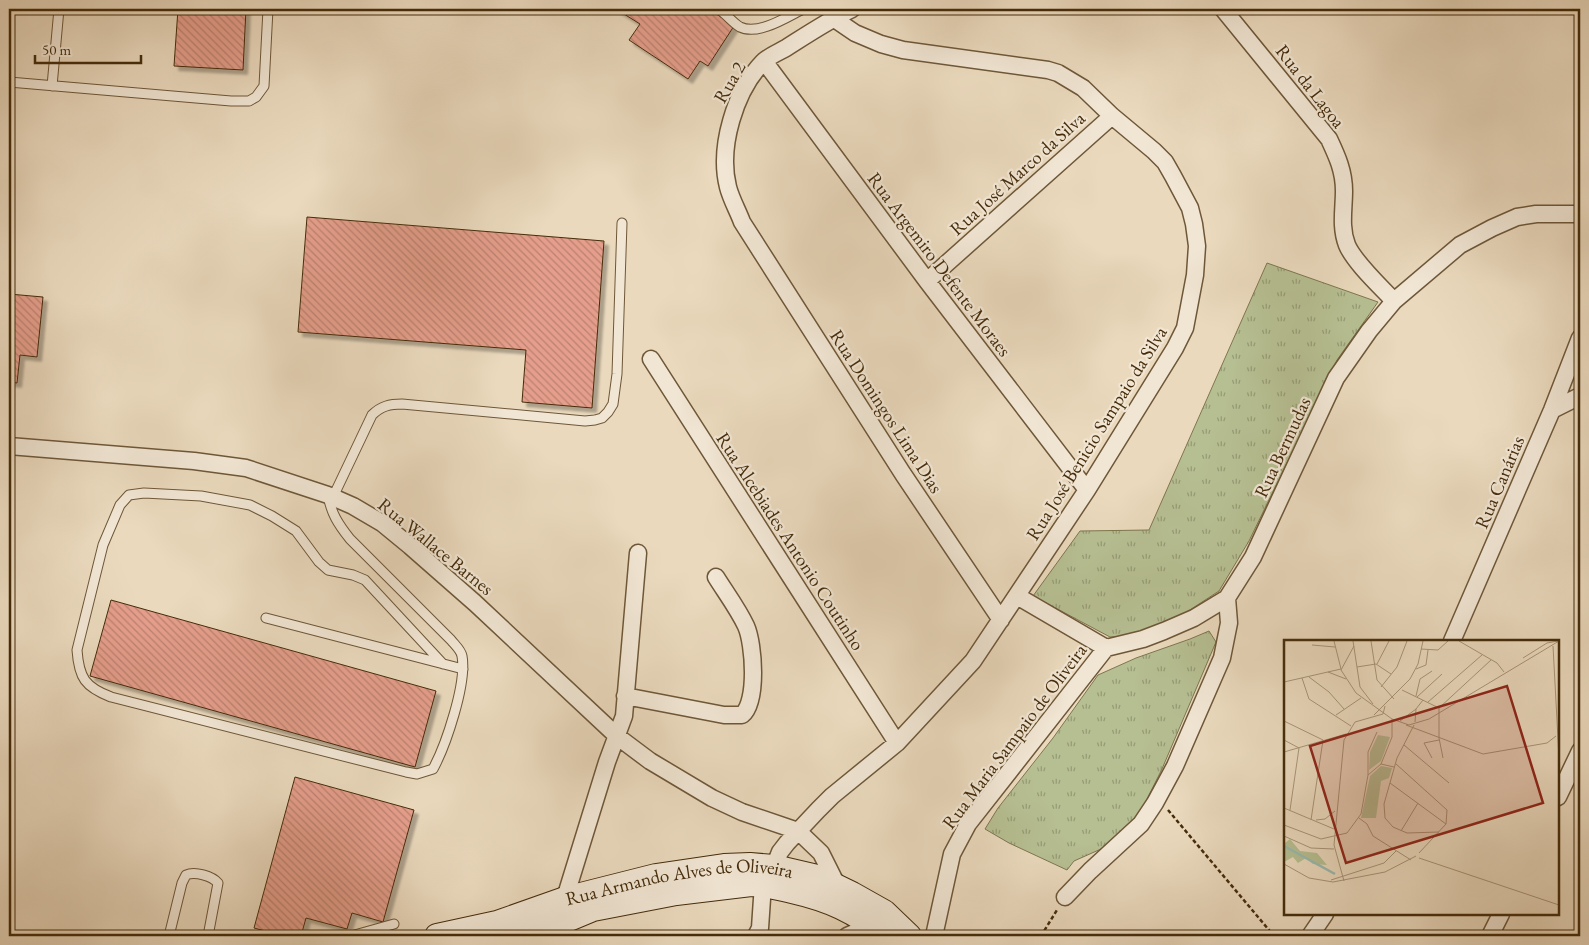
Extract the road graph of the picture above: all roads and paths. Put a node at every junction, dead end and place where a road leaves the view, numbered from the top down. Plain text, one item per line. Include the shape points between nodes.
1 (59, 9) edge
2 (268, 9) edge
3 (719, 9) edge
4 (803, 9) edge
5 (852, 9) edge
6 (1223, 9) edge
7 (833, 18) junction
8 (764, 61) junction
9 (9, 82) edge
10 (52, 86) junction
11 (1112, 116) junction
12 (1580, 214) edge
13 (622, 222) dead end
14 (742, 222) joint
15 (927, 281) junction
16 (1394, 301) junction
17 (1580, 338) edge
18 (651, 360) dead end
19 (1580, 396) edge
20 (1552, 410) junction
21 (9, 446) edge
22 (1087, 490) junction
23 (330, 496) junction
24 (638, 553) dead end
25 (716, 577) dead end
26 (1017, 596) junction
27 (1226, 598) junction
28 (266, 618) dead end
29 (1001, 620) junction
30 (1452, 640) edge
31 (1106, 648) junction
32 (443, 664) junction
33 (463, 669) junction
34 (625, 696) junction
35 (618, 737) junction
36 (897, 744) junction
37 (1580, 751) edge
38 (1559, 795) edge
39 (1158, 798) junction
40 (798, 832) junction
41 (768, 875) junction
42 (838, 887) junction
43 (1065, 898) joint
44 (564, 899) junction
45 (1324, 915) edge
46 (1500, 915) edge
47 (394, 924) dead end
48 (878, 930) edge
49 (554, 932) edge
50 (169, 936) edge
51 (208, 936) edge
52 (351, 936) edge
53 (437, 936) edge
54 (512, 936) edge
55 (756, 936) edge
56 (847, 936) edge
57 (909, 936) edge
58 (934, 936) edge
59 (1041, 936) edge
60 (1274, 936) edge
61 (1310, 936) edge
62 (1490, 936) edge

1 - 10 lane
2 - 10 lane via 264,86 256,98 249,101
3 - 4 lane via 740,26 755,30
5 - 7 street, Rua 2
6 - 16 street, Rua da Lagoa via 1329,139 1343,177 1342,212 1346,244
7 - 8 street, Rua 2
7 - 11 street, Rua José Benicio Sampaio da Silva via 855,33 903,50 1058,73 1083,88
8 - 14 street, Rua 2 via 744,90 730,121 725,160 728,187
8 - 15 street, Rua Argemiro Defente Moraes
9 - 10 lane
11 - 15 street, Rua José Marco da Silva
11 - 22 street, Rua José Benicio Sampaio da Silva via 1154,151 1174,176 1190,208 1197,246 1185,328 1165,367
12 - 16 street, Rua Bermudas via 1516,217 1492,228 1460,245
13 - 23 lane via 617,374 613,404 608,412 595,420 585,421 402,404 384,406 372,415
14 - 29 street, Rua Domingos Lima Dias
15 - 22 street, Rua Argemiro Defente Moraes
16 - 27 street, Rua Bermudas via 1336,378 1253,557
17 - 20 street, Rua Canárias
18 - 36 street, Rua Alcebiades Antonio Coutinho
19 - 20 street
20 - 30 street, Rua Canárias
21 - 23 street, Rua Wallace Barnes via 246,468
22 - 26 street, Rua José Benicio Sampaio da Silva
23 - 33 lane via 330,510 350,539 451,640 462,653
23 - 35 street, Rua Wallace Barnes via 382,523 410,546
24 - 34 street
25 - 34 street via 747,628 753,675 749,706 742,715 724,715
26 - 29 street, Rua José Benicio Sampaio da Silva
26 - 31 street
27 - 31 street, Rua Bermudas via 1164,632
27 - 39 street via 1229,623 1222,658
28 - 32 lane
29 - 36 street, Rua José Benicio Sampaio da Silva via 973,661
31 - 58 street, Rua Maria Sampaio de Oliveira via 968,824 952,854
32 - 33 lane
32 - 33 lane via 365,580 353,574 328,570 296,530 272,516 250,505 201,496 144,493 129,495 120,505 103,545 77,650 78,665 86,682 94,690 111,697 417,774 433,769 440,755 455,709
34 - 35 street
35 - 40 street, Rua Wallace Barnes via 650,761 712,798
35 - 44 street via 607,762
36 - 40 street, Rua José Benicio Sampaio da Silva via 832,796
37 - 38 street
39 - 43 street via 1141,824
39 - 60 path
40 - 41 street via 780,852
40 - 42 street, Rua Wallace Barnes via 820,853
41 - 42 main road, Rua Armando Alves de Oliveira via 817,877
41 - 44 main road, Rua Armando Alves de Oliveira via 750,865 724,866 656,876
41 - 48 main road, Rua Armando Alves de Oliveira via 836,903
41 - 49 main road, Rua Armando Alves de Oliveira via 751,884 676,893 593,909
41 - 55 street
42 - 57 main road, Rua Armando Alves de Oliveira via 884,912
43 - 59 path
44 - 49 street
44 - 53 main road, Rua Armando Alves de Oliveira via 497,923
45 - 61 street
46 - 62 street
47 - 52 lane
48 - 56 street
49 - 54 main road, Rua Armando Alves de Oliveira
50 - 51 lane via 182,882 186,875 191,874 214,879 218,883

